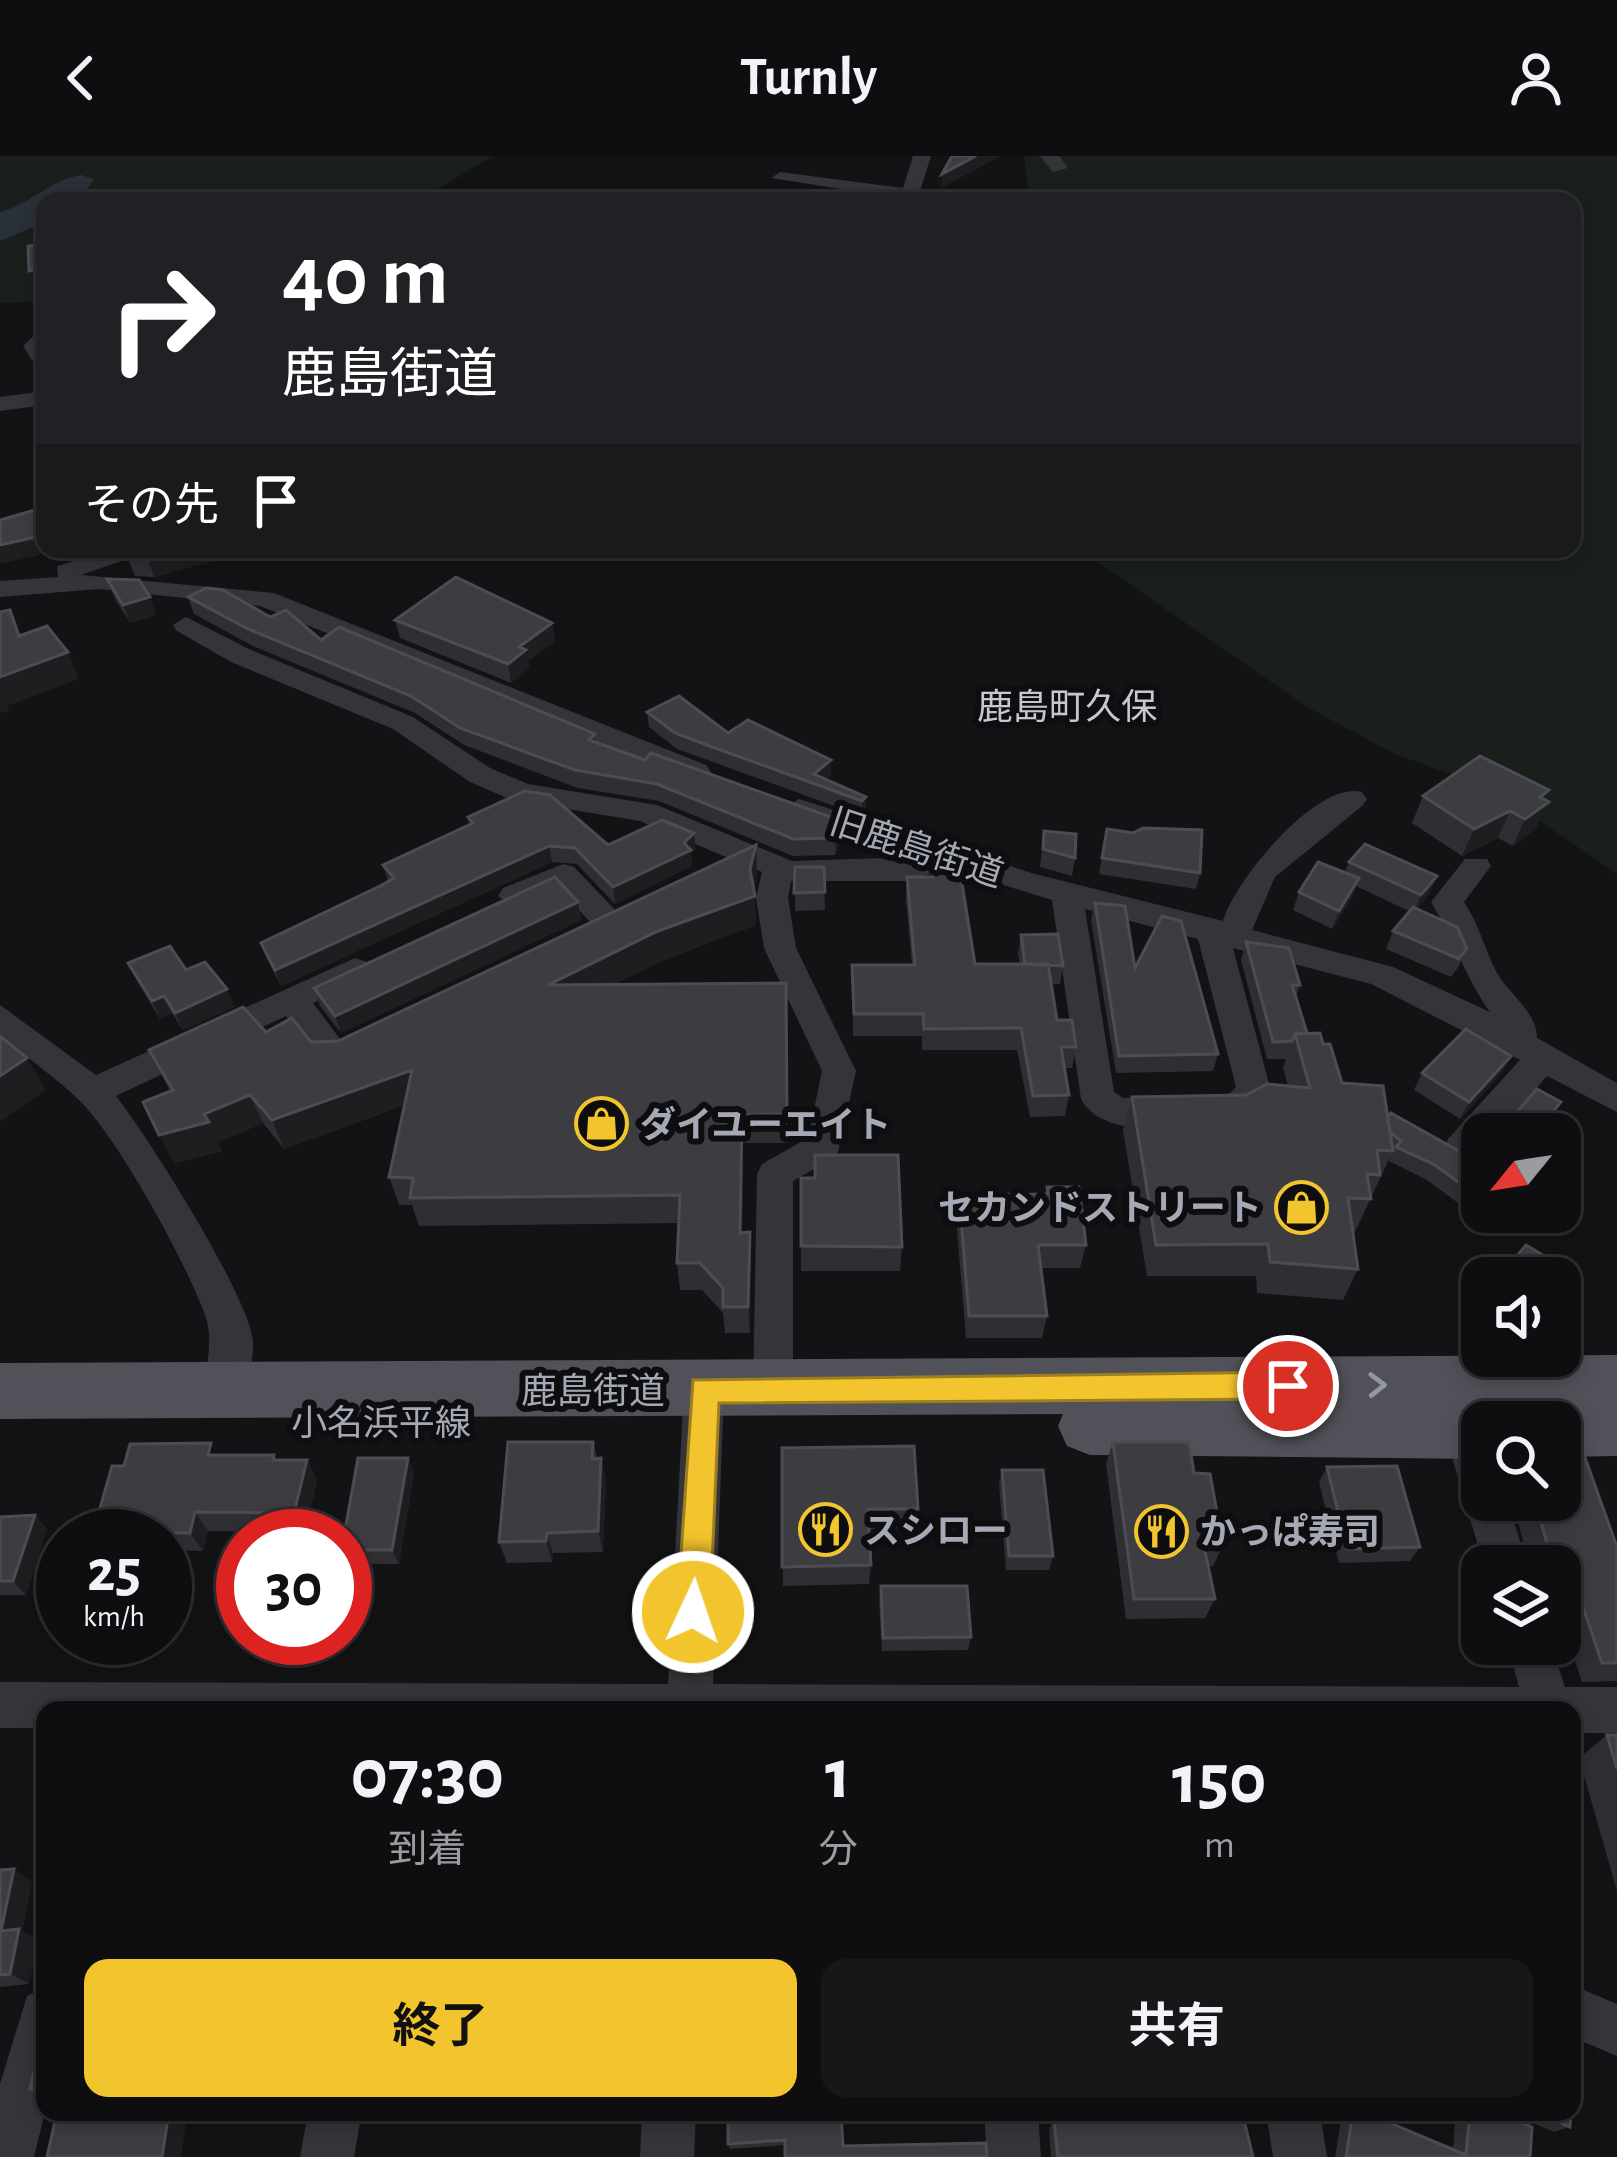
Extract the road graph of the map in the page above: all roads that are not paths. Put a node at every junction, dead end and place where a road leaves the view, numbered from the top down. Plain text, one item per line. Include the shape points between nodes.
1 (922, 156) edge
2 (780, 178) dead end
3 (870, 192) edge
4 (911, 192) edge
5 (36, 399) edge
6 (0, 404) edge
7 (103, 558) edge
8 (47, 581) junction
9 (0, 589) edge
10 (186, 625) dead end
11 (735, 786) edge
12 (1352, 799) dead end
13 (777, 801) edge
14 (946, 858) junction
15 (764, 861) junction
16 (1477, 866) dead end
17 (710, 876) edge
18 (1066, 892) junction
19 (650, 905) edge
20 (479, 912) edge
21 (1224, 931) junction
22 (376, 961) edge
23 (292, 999) junction
24 (0, 1018) edge
25 (398, 1026) edge
26 (1531, 1050) junction
27 (93, 1092) junction
28 (1617, 1099) edge
29 (1486, 1113) edge
30 (1617, 1382) edge
31 (772, 1390) junction
32 (0, 1391) edge
33 (225, 1392) junction
34 (703, 1406) junction
35 (0, 1422) edge
36 (1617, 1426) edge
37 (1581, 1427) edge
38 (1461, 1449) edge
39 (1536, 1665) edge
40 (689, 1701) edge
41 (1547, 1701) edge
42 (0, 1706) edge
43 (36, 1707) edge
44 (1581, 1710) edge
45 (1617, 1710) edge
46 (1581, 2015) edge
47 (1617, 2030) edge
48 (36, 2049) edge
49 (333, 2121) edge
50 (669, 2121) edge
51 (1012, 2121) edge
52 (1294, 2121) edge
53 (8, 2157) edge
54 (327, 2157) edge
55 (667, 2157) edge
56 (1014, 2157) edge
57 (1300, 2157) edge

1 - 4 street
2 - 3 street
5 - 6 street
7 - 8 street
8 - 9 street
8 - 11 street via 265,599
10 - 15 street via 403,723 502,786 646,812
12 - 21 street via 1264,865
13 - 14 street, 旧鹿島街道
14 - 15 street via 909,872
14 - 18 street, 旧鹿島街道
15 - 17 street
15 - 31 street via 780,948 838,1071 824,1146 775,1174
16 - 26 street via 1447,902 1468,932 1480,974
18 - 21 street, 旧鹿島街道
18 - 21 street via 1098,1099 1116,1112 1234,1110 1254,1091
19 - 20 street via 599,929 563,874
21 - 26 street, 旧鹿島街道 via 1382,975
22 - 23 street
23 - 25 street via 334,1057
23 - 27 street
24 - 27 street
26 - 28 street, 旧鹿島街道
26 - 29 street
27 - 33 street via 136,1148 223,1310 233,1341
31 -> 30 main road, 鹿島街道
31 - 34 main road, 鹿島街道
32 - 33 main road, 鹿島街道
33 - 34 main road, 鹿島街道
34 - 35 main road, 小名浜平線
34 - 38 main road, 小名浜平線
34 - 40 street
36 - 37 main road
39 - 41 street
42 - 43 street
44 - 45 street
46 - 47 street
48 - 53 street
49 - 54 street
50 - 55 street
51 - 56 street
52 - 57 street

